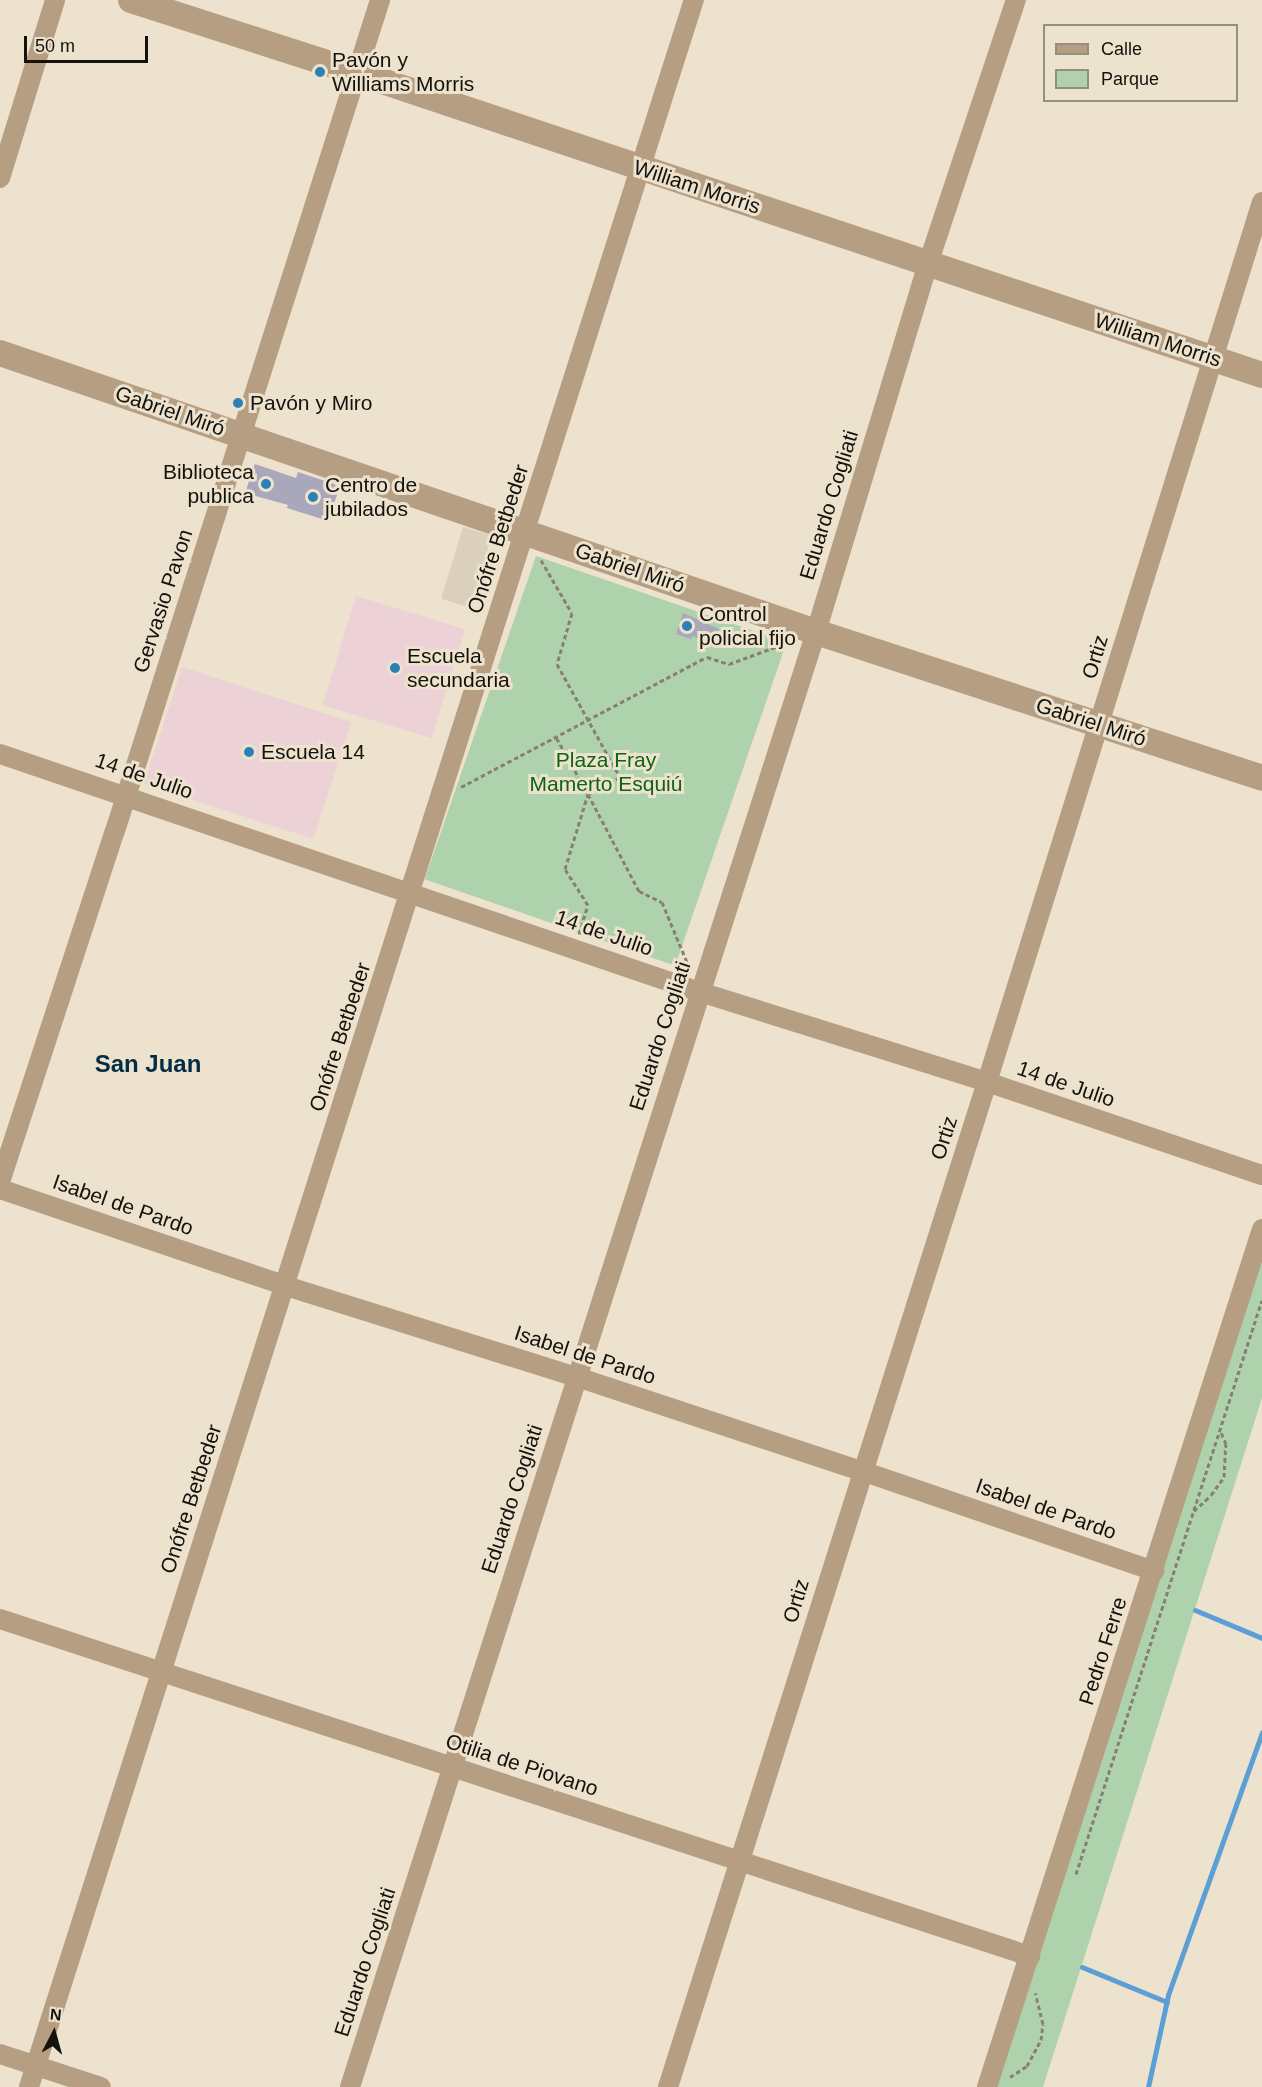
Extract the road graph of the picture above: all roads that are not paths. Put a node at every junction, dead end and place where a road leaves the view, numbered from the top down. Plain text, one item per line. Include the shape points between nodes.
1 (55, 0) edge
2 (131, 0) edge
3 (380, 0) edge
4 (694, 0) edge
5 (1016, 0) edge
6 (358, 73) junction
7 (640, 169) junction
8 (0, 178) edge
9 (1262, 202) edge
10 (928, 264) junction
11 (0, 354) edge
12 (1212, 358) junction
13 (1262, 375) edge
14 (242, 435) junction
15 (525, 532) junction
16 (816, 632) junction
17 (1099, 724) junction
18 (0, 754) edge
19 (1262, 778) edge
20 (127, 795) junction
21 (411, 893) junction
22 (700, 992) junction
23 (987, 1082) junction
24 (1262, 1175) edge
25 (0, 1182) edge
26 (0, 1189) edge
27 (1262, 1229) edge
28 (286, 1286) junction
29 (577, 1377) junction
30 (862, 1471) junction
31 (1154, 1571) junction
32 (0, 1619) edge
33 (160, 1671) junction
34 (452, 1767) junction
35 (740, 1861) junction
36 (1030, 1956) junction
37 (0, 2054) edge
38 (36, 2065) junction
39 (29, 2087) edge
40 (101, 2087) edge
41 (350, 2087) edge
42 (668, 2087) edge
43 (987, 2087) edge

1 - 8 street
2 - 6 street, William Morris
3 - 6 street, Gervasio Pavon
4 - 7 street, Onófre Betbeder
5 - 10 street, Eduardo Cogliati
6 - 7 street, William Morris
6 - 14 street, Gervasio Pavon
7 - 10 street, William Morris
7 - 15 street, Onófre Betbeder
9 - 12 street, Ortiz
10 - 12 street, William Morris
10 - 16 street, Eduardo Cogliati
11 - 14 street, Gabriel Miró
12 - 13 street, William Morris
12 - 17 street, Ortiz
14 - 15 street, Gabriel Miró
14 - 20 street, Gervasio Pavon
15 - 16 street, Gabriel Miró
15 - 21 street, Onófre Betbeder
16 - 17 street, Gabriel Miró
16 - 22 street, Eduardo Cogliati
17 - 19 street, Gabriel Miró
17 - 23 street, Ortiz
18 - 20 street, 14 de Julio
20 - 21 street, 14 de Julio
20 - 25 street, Gervasio Pavon
21 - 22 street, 14 de Julio
21 - 28 street, Onófre Betbeder
22 - 23 street, 14 de Julio
22 - 29 street, Eduardo Cogliati
23 - 24 street, 14 de Julio
23 - 30 street, Ortiz
26 - 28 street, Isabel de Pardo
27 - 31 street, Pedro Ferre
28 - 29 street, Isabel de Pardo
28 - 33 street, Onófre Betbeder
29 - 30 street, Isabel de Pardo
29 - 34 street, Eduardo Cogliati
30 - 31 street, Isabel de Pardo
30 - 35 street, Ortiz
31 - 36 street, Pedro Ferre
32 - 33 street, Otilia de Piovano
33 - 34 street, Otilia de Piovano
33 - 38 street, Onófre Betbeder
34 - 35 street, Otilia de Piovano
34 - 41 street, Eduardo Cogliati
35 - 36 street, Otilia de Piovano
35 - 42 street, Ortiz
36 - 43 street, Pedro Ferre via 1030,1985
37 - 38 street
38 - 39 street, Onófre Betbeder
38 - 40 street

